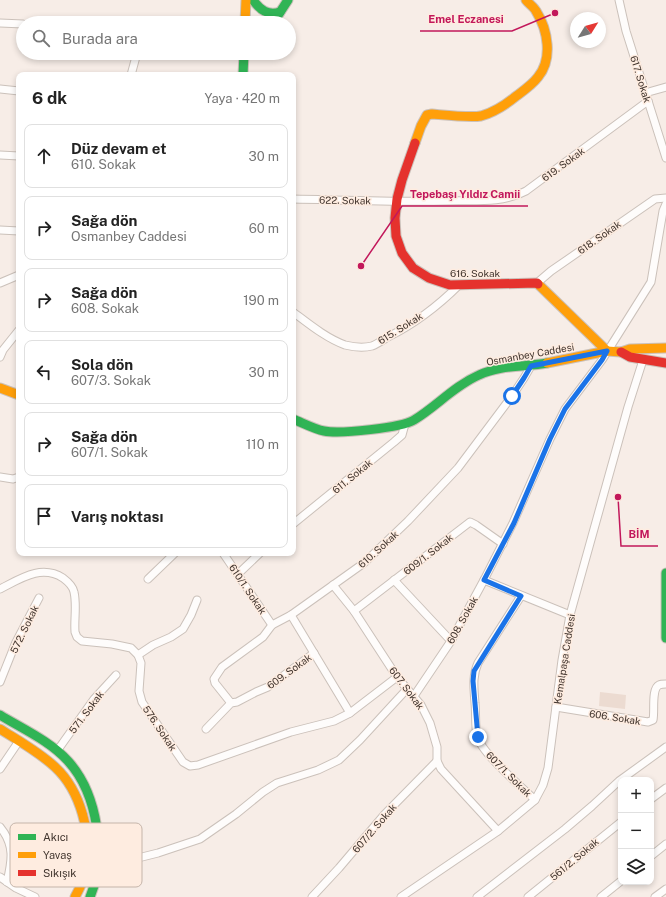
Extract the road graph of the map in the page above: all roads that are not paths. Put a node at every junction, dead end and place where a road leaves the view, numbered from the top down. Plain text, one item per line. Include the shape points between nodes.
1 (246, 0) edge
2 (253, 0) edge
3 (288, 0) edge
4 (526, 0) edge
5 (618, 0) edge
6 (280, 12) junction
7 (245, 16) edge
8 (277, 16) edge
9 (0, 23) edge
10 (16, 24) edge
11 (135, 60) edge
12 (244, 60) edge
13 (132, 72) edge
14 (243, 72) edge
15 (666, 87) edge
16 (0, 89) edge
17 (16, 91) edge
18 (647, 97) junction
19 (0, 155) edge
20 (16, 156) edge
21 (666, 158) edge
22 (666, 198) edge
23 (296, 199) edge
24 (396, 202) junction
25 (666, 204) edge
26 (0, 230) edge
27 (16, 231) edge
28 (16, 276) edge
29 (0, 283) edge
30 (537, 284) junction
31 (459, 285) junction
32 (296, 314) edge
33 (16, 334) edge
34 (666, 348) edge
35 (607, 351) junction
36 (621, 352) junction
37 (0, 357) edge
38 (643, 360) junction
39 (666, 363) edge
40 (531, 366) junction
41 (0, 388) edge
42 (16, 394) edge
43 (296, 421) edge
44 (405, 424) junction
45 (0, 478) edge
46 (16, 478) edge
47 (296, 522) edge
48 (503, 544) junction
49 (172, 556) edge
50 (225, 556) edge
51 (257, 556) edge
52 (666, 573) edge
53 (238, 574) junction
54 (148, 579) dead end
55 (394, 580) junction
56 (484, 580) junction
57 (334, 586) junction
58 (0, 589) edge
59 (521, 596) junction
60 (39, 598) dead end
61 (197, 600) dead end
62 (354, 611) junction
63 (291, 615) junction
64 (570, 615) junction
65 (272, 625) junction
66 (666, 638) edge
67 (451, 641) junction
68 (314, 653) junction
69 (138, 655) junction
70 (116, 675) dead end
71 (397, 677) junction
72 (0, 682) edge
73 (666, 684) edge
74 (407, 689) junction
75 (414, 696) junction
76 (231, 703) junction
77 (556, 707) junction
78 (350, 713) junction
79 (0, 715) edge
80 (0, 729) edge
81 (206, 729) dead end
82 (19, 741) junction
83 (666, 747) edge
84 (57, 751) junction
85 (437, 761) junction
86 (0, 770) edge
87 (666, 788) edge
88 (654, 797) edge
89 (535, 800) junction
90 (83, 823) edge
91 (95, 823) edge
92 (618, 824) edge
93 (0, 827) edge
94 (498, 831) junction
95 (10, 844) edge
96 (666, 844) edge
97 (654, 854) edge
98 (142, 857) edge
99 (10, 873) edge
100 (0, 876) edge
101 (8, 882) joint
102 (618, 883) edge
103 (15, 887) edge
104 (80, 887) edge
105 (95, 887) edge
106 (666, 889) edge
107 (35, 897) edge
108 (75, 897) edge
109 (90, 897) edge
110 (312, 897) edge
111 (401, 897) edge
112 (477, 897) edge
113 (528, 897) edge
114 (601, 897) edge
115 (655, 897) edge

1 - 7 main road
2 - 6 main road via 265,12
3 - 6 main road
4 - 24 main road, 616. Sokak via 536,11 546,33 547,51 544,68 538,78 498,110 479,116 427,115
5 - 18 street, 617. Sokak
6 - 8 main road
9 - 10 street
11 - 13 street
12 - 14 main road
15 - 18 street, 619. Sokak
16 - 17 street
18 - 21 street, 617. Sokak
18 - 24 street, 619. Sokak via 516,197
19 - 20 street
22 - 30 street, 618. Sokak via 655,199 551,271
23 - 24 street, 622. Sokak
24 - 31 main road, 616. Sokak via 395,233 406,261 418,272 430,278 445,284
25 - 35 street via 651,282
26 - 27 street
28 - 29 street
30 - 31 main road, 616. Sokak
30 - 35 main road
31 - 32 street, 615. Sokak via 418,318 372,346 346,345
33 - 37 street
34 - 36 main road via 630,349
35 - 36 main road, Osmanbey Caddesi
35 - 40 main road, Osmanbey Caddesi
35 - 48 street, 608. Sokak via 565,409
36 - 38 main road
38 - 39 main road
38 - 64 street, Kemalpaşa Caddesi
40 - 44 main road, Osmanbey Caddesi via 480,374 464,382 413,421
40 - 57 street, 610. Sokak via 512,396 443,485 364,563
41 - 42 main road
43 - 44 main road, Osmanbey Caddesi via 323,431 337,432
44 - 47 street, 611. Sokak via 402,435
45 - 46 street
48 - 55 street, 609/1. Sokak via 470,522
48 - 56 street, 608. Sokak
49 - 54 street
50 - 53 street, 610/1. Sokak
51 - 53 street
52 - 66 main road
53 - 65 street, 610/1. Sokak
55 - 62 street, 609/1. Sokak
55 - 67 street
56 - 59 street
56 - 67 street, 608. Sokak
57 - 62 street, 607. Sokak
57 - 63 street, 610. Sokak
58 - 69 street via 32,573 42,571 58,575 74,590 77,637 82,641 131,648
59 - 64 street
59 - 89 street, 607/1. Sokak via 474,671 476,725 482,747
60 - 72 street, 572. Sokak via 16,642
61 - 69 street via 183,629
62 - 71 street, 607. Sokak
63 - 65 street, 610. Sokak
63 - 68 street
64 - 77 street, Kemalpaşa Caddesi
65 - 76 street, 610. Sokak via 263,637 222,667 214,679
67 - 75 street, 608. Sokak
68 - 76 street, 609. Sokak via 268,687
68 - 78 street
69 - 78 street, 576. Sokak via 141,663 139,691 142,702 174,751 190,766 291,732 334,721
70 - 84 street, 571. Sokak via 94,699
71 - 74 street, 607. Sokak
71 - 78 street, 576. Sokak
73 - 77 street, 606. Sokak via 655,689 655,712 653,720 648,722
74 - 75 street, 607. Sokak
74 - 98 street via 339,760 278,783 200,839
75 - 85 street, 607. Sokak via 422,705 430,723 437,747
76 - 81 street, 609. Sokak
77 - 89 street, Kemalpaşa Caddesi via 548,768
79 - 84 main road
80 - 82 main road
82 - 86 street
82 - 90 main road via 53,765 69,783 80,807
83 - 112 street via 619,780 565,829
84 - 91 main road via 78,774 87,792
85 - 94 street via 441,769
85 - 110 street, 607/2. Sokak via 384,815
87 - 88 street
89 - 94 street, Kemalpaşa Caddesi
92 - 113 street, 561/2. Sokak
93 - 95 street
94 - 111 street, Kemalpaşa Caddesi
96 - 97 street
99 - 101 street
100 - 101 street
102 - 114 street
103 - 107 street
104 - 108 main road
105 - 109 main road
106 - 115 street

